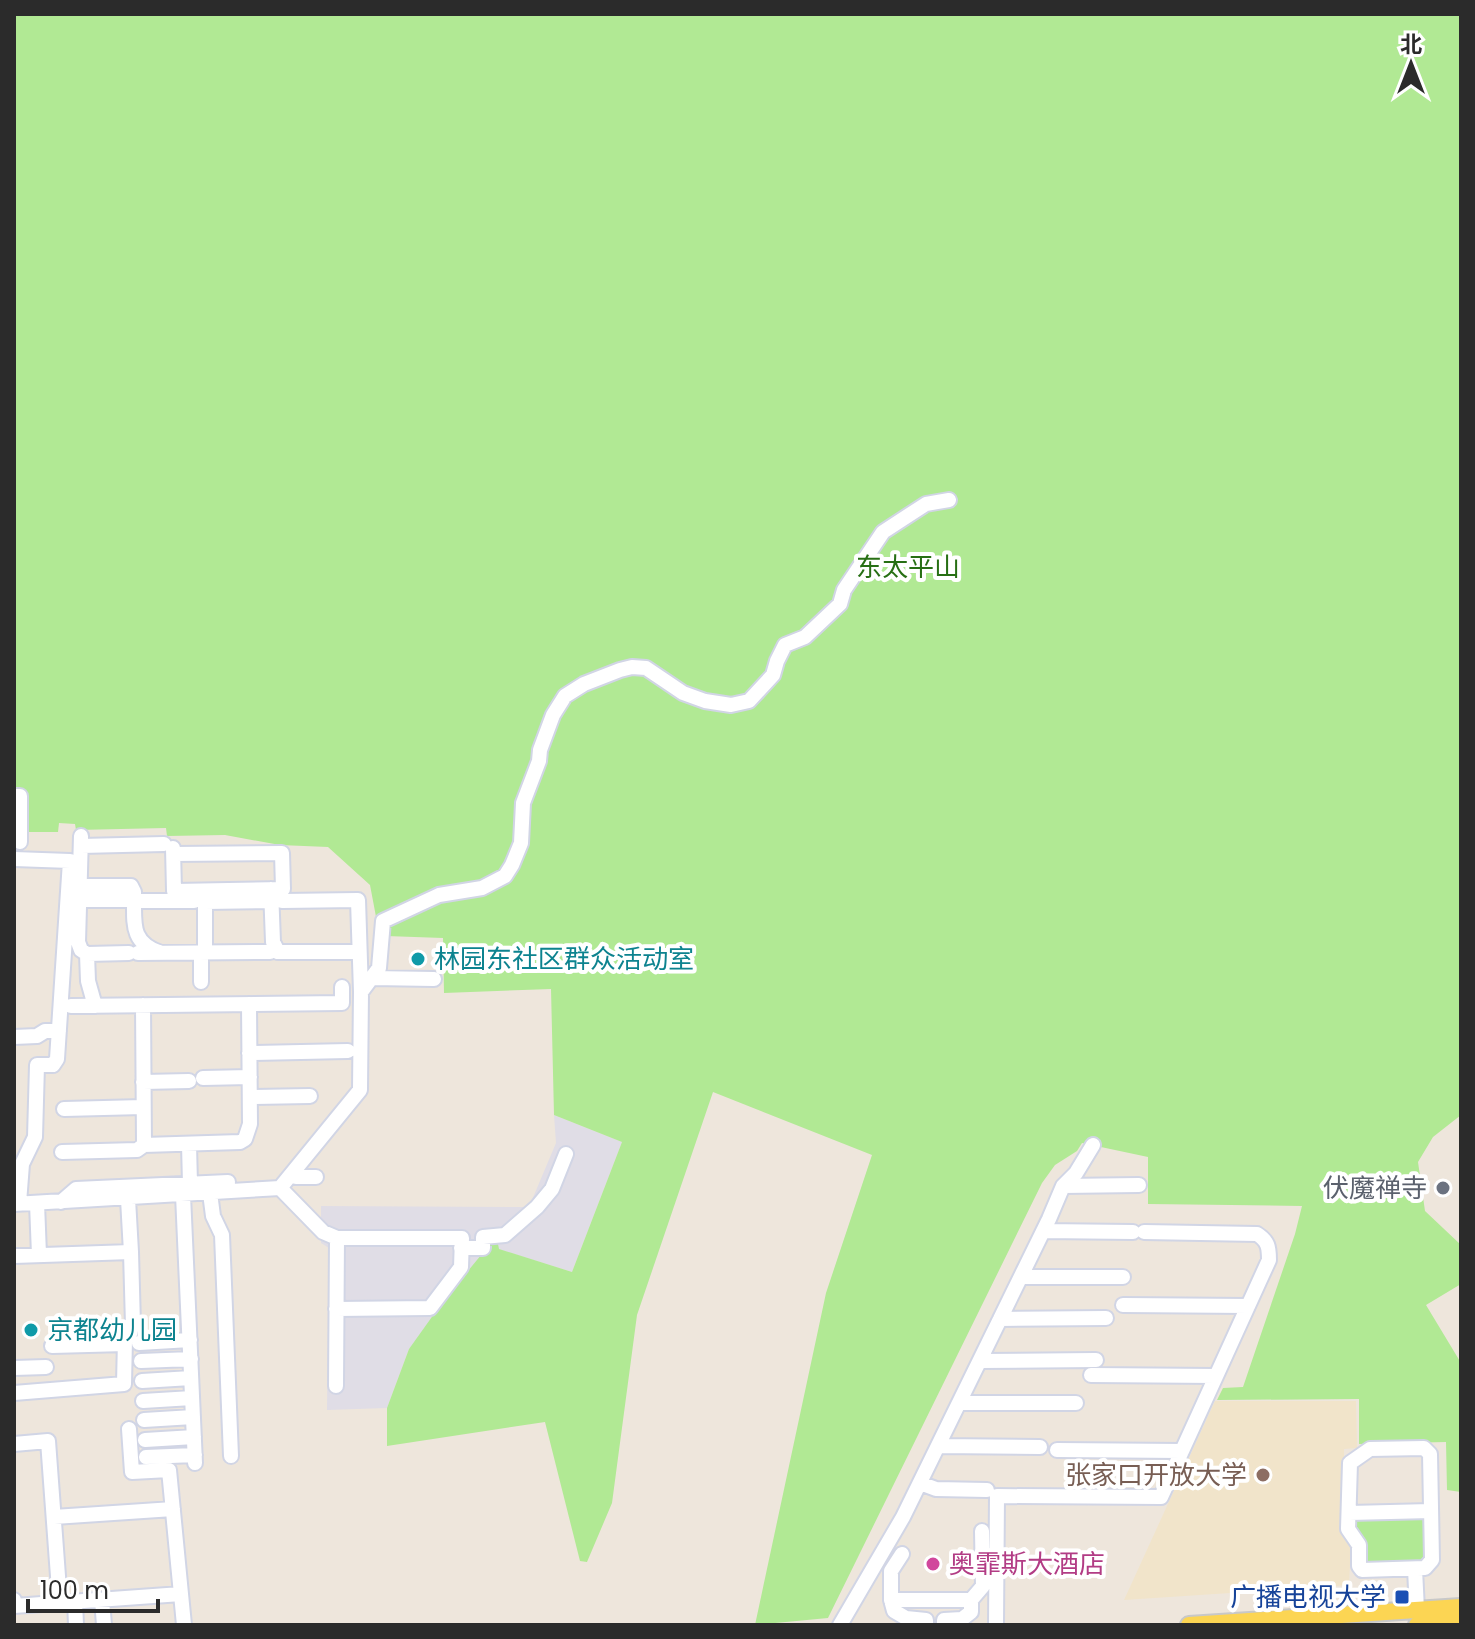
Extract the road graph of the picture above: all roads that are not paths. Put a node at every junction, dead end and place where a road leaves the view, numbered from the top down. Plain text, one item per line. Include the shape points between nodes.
1 (949, 500) dead end
2 (14, 796) edge
3 (20, 842) dead end
4 (170, 849) junction
5 (14, 859) edge
6 (80, 893) junction
7 (268, 895) junction
8 (203, 898) junction
9 (131, 900) junction
10 (282, 901) dead end
11 (270, 952) dead end
12 (359, 952) junction
13 (161, 953) junction
14 (203, 953) junction
15 (87, 954) junction
16 (372, 978) junction
17 (434, 979) dead end
18 (201, 982) dead end
19 (342, 987) dead end
20 (361, 992) junction
21 (249, 1004) junction
22 (143, 1005) junction
23 (71, 1006) dead end
24 (95, 1006) junction
25 (59, 1031) junction
26 (14, 1037) edge
27 (14, 1045) edge
28 (348, 1051) dead end
29 (249, 1053) junction
30 (250, 1077) junction
31 (143, 1082) junction
32 (310, 1096) dead end
33 (250, 1097) junction
34 (143, 1107) junction
35 (64, 1109) dead end
36 (189, 1144) junction
37 (144, 1145) junction
38 (1093, 1145) dead end
39 (62, 1152) dead end
40 (566, 1154) dead end
41 (276, 1184) junction
42 (1139, 1185) dead end
43 (1063, 1186) junction
44 (187, 1189) junction
45 (210, 1193) junction
46 (128, 1199) junction
47 (61, 1202) junction
48 (37, 1203) junction
49 (16, 1204) edge
50 (1043, 1231) junction
51 (337, 1238) junction
52 (461, 1248) junction
53 (131, 1252) junction
54 (39, 1255) junction
55 (14, 1256) edge
56 (1021, 1277) junction
57 (1123, 1277) dead end
58 (1123, 1305) dead end
59 (1248, 1306) junction
60 (336, 1309) junction
61 (1106, 1318) dead end
62 (1000, 1319) junction
63 (190, 1340) junction
64 (132, 1344) junction
65 (52, 1346) dead end
66 (191, 1359) junction
67 (1096, 1360) dead end
68 (141, 1361) dead end
69 (980, 1361) junction
70 (14, 1366) edge
71 (46, 1367) dead end
72 (1091, 1375) dead end
73 (1216, 1376) junction
74 (191, 1378) junction
75 (142, 1381) dead end
76 (336, 1386) dead end
77 (14, 1393) edge
78 (192, 1398) junction
79 (143, 1401) dead end
80 (959, 1403) junction
81 (1076, 1403) dead end
82 (193, 1417) junction
83 (144, 1420) dead end
84 (129, 1429) dead end
85 (194, 1437) junction
86 (145, 1440) dead end
87 (14, 1444) edge
88 (938, 1446) junction
89 (1040, 1447) dead end
90 (1057, 1450) dead end
91 (1182, 1451) junction
92 (231, 1456) dead end
93 (146, 1457) dead end
94 (920, 1483) junction
95 (987, 1490) dead end
96 (173, 1509) junction
97 (1349, 1511) junction
98 (1431, 1511) junction
99 (54, 1517) junction
100 (982, 1531) dead end
101 (902, 1554) dead end
102 (1415, 1569) junction
103 (181, 1594) junction
104 (14, 1600) edge
105 (102, 1600) junction
106 (891, 1600) junction
107 (971, 1600) junction
108 (67, 1602) junction
109 (1454, 1615) edge
110 (1417, 1617) edge
111 (76, 1625) edge
112 (104, 1625) edge
113 (184, 1625) edge
114 (840, 1625) edge
115 (926, 1625) edge
116 (944, 1625) edge
117 (996, 1625) edge
118 (1189, 1625) edge

1 - 16 street via 926,504 883,532 840,604 805,637 785,645 773,675 749,701 705,701 646,668 632,667 565,696 547,729 523,803 521,843 512,865 494,884 439,895 387,917 381,925 379,968
2 - 3 street via 20,796
4 - 6 street via 81,841
4 - 7 street via 282,853 283,889
4 - 8 street via 174,891
5 - 25 street via 70,861
6 - 9 street via 131,886
6 - 15 street via 78,942
7 - 8 street
7 - 12 street via 278,952
8 - 9 street
8 - 14 street
9 - 13 street via 136,935
10 - 12 street via 358,900
11 - 14 street
12 - 20 street
13 - 14 street
13 - 15 street
14 - 18 street
15 - 24 street
16 - 17 street
16 - 20 street
19 - 21 street via 342,1003
20 - 41 street via 360,1090 305,1173
21 - 22 street
21 - 29 street
22 - 24 street
22 - 31 street
23 - 24 street
25 - 26 street
25 - 49 street via 56,1064 37,1065 35,1137 22,1164
26 - 27 street
28 - 29 street
29 - 30 street
30 - 31 street
30 - 33 street
31 - 34 street
32 - 33 street
33 - 36 street via 250,1131 245,1139
34 - 35 street
34 - 37 street
36 - 37 street
36 - 44 street
37 - 39 street via 137,1150
38 - 43 street
40 - 52 street via 552,1189 537,1207 505,1235 483,1237 483,1248
41 - 44 street
41 - 45 street
41 - 51 street via 323,1232
42 - 43 street
43 - 50 street
44 - 45 street
44 - 46 street
44 - 47 street via 76,1189
44 - 63 street
45 - 92 street via 222,1235
46 - 47 street
46 - 53 street
47 - 48 street
48 - 49 street
48 - 54 street
50 - 56 street
50 - 59 street via 1250,1232 1265,1239 1269,1260
51 - 52 street via 462,1238
51 - 60 street
52 - 60 street via 461,1267 430,1308
53 - 54 street
53 - 64 street via 133,1325 125,1339
54 - 55 street
56 - 57 street
56 - 62 street
58 - 59 street
59 - 73 street
60 - 76 street
61 - 62 street
62 - 69 street
63 - 64 street
63 - 66 street
64 - 65 street
64 - 77 street via 121,1385
66 - 68 street
66 - 74 street
67 - 69 street
69 - 80 street
70 - 71 street
70 - 77 street
72 - 73 street
73 - 91 street
74 - 75 street
74 - 78 street
78 - 79 street
78 - 82 street
80 - 81 street
80 - 88 street
82 - 83 street
82 - 85 street
84 - 96 street via 132,1472 169,1470
85 - 86 street
85 - 93 street via 195,1459
87 - 99 street via 48,1441
88 - 89 street
88 - 94 street
90 - 91 street
91 - 117 street via 1161,1497 997,1496
94 - 95 street via 936,1489
94 - 114 street
96 - 99 street
96 - 103 street
97 - 98 street via 1365,1503
97 - 98 street via 1350,1463 1370,1449 1424,1448 1430,1454
97 - 102 street via 1348,1529 1359,1545 1362,1570
98 - 102 street via 1432,1560
99 - 108 street
100 - 107 street via 983,1586
101 - 106 street via 891,1571
102 - 110 street
103 - 105 street
103 - 113 street
104 - 108 street via 14,1606
105 - 108 street
105 - 112 street
106 - 107 street
106 - 115 street via 894,1611 926,1620
107 - 116 street via 967,1617 944,1620
108 - 111 street
109 - 110 main road
110 - 118 main road

